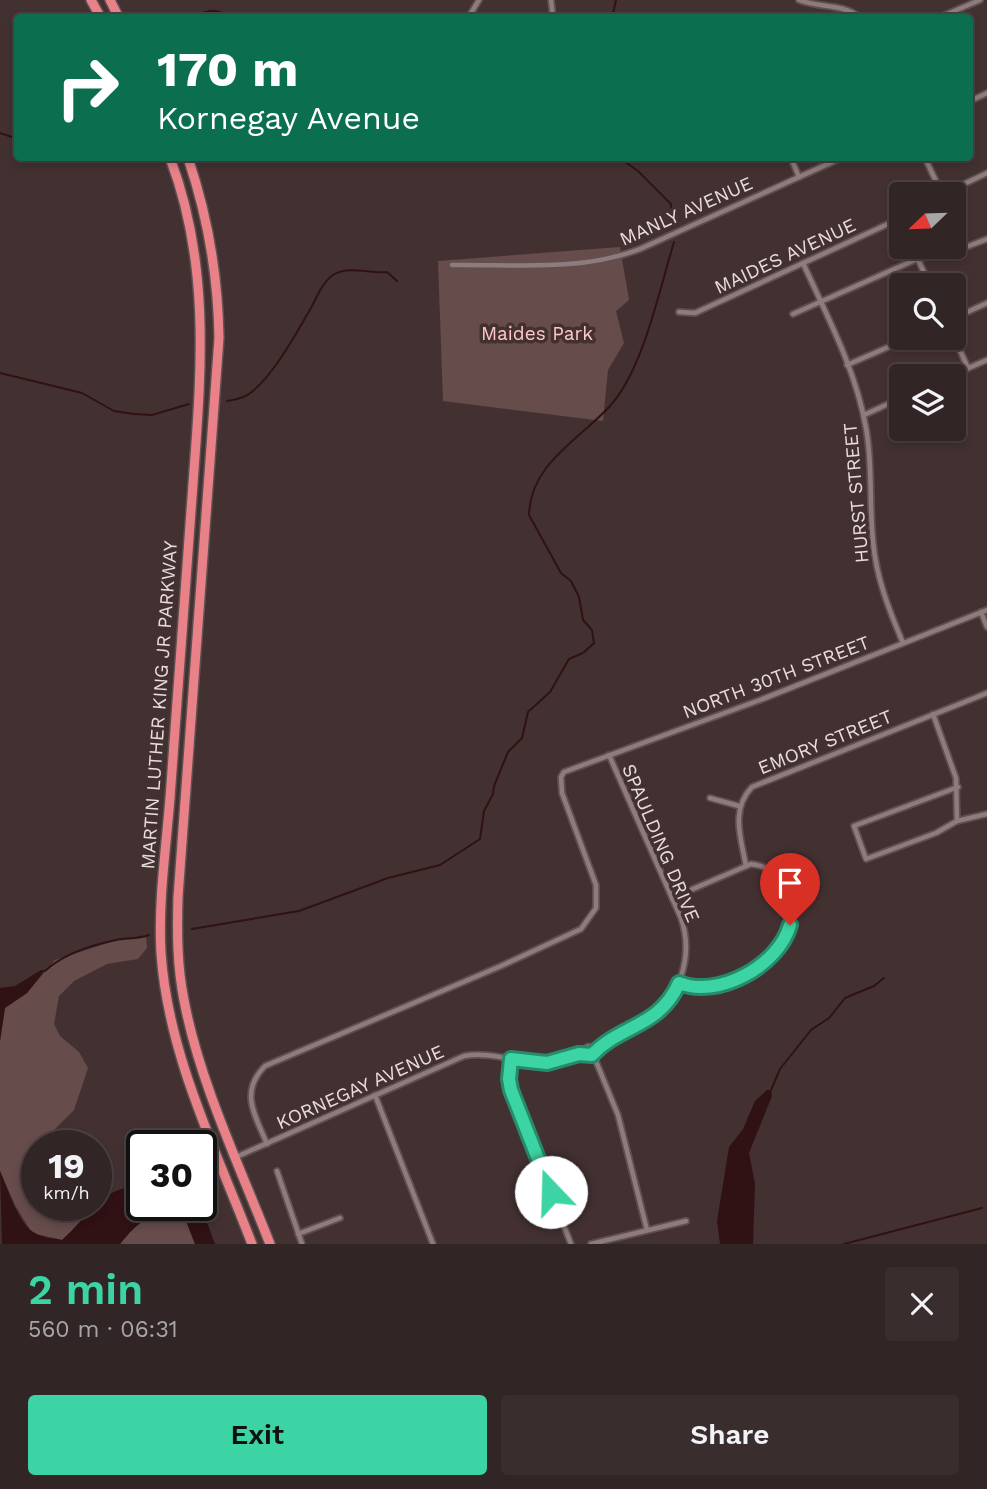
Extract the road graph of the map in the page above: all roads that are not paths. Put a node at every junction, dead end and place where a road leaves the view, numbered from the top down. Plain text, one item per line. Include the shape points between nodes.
1 (799, 0) edge
2 (980, 0) edge
3 (854, 14) edge
4 (947, 14) edge
5 (171, 161) edge
6 (189, 161) edge
7 (792, 161) edge
8 (834, 161) edge
9 (926, 161) edge
10 (987, 173) edge
11 (799, 177) junction
12 (936, 182) edge
13 (966, 183) edge
14 (889, 225) edge
15 (987, 239) edge
16 (966, 247) edge
17 (917, 259) joint
18 (803, 263) junction
19 (452, 265) dead end
20 (924, 273) edge
21 (821, 303) junction
22 (987, 303) edge
23 (680, 312) dead end
24 (966, 313) edge
25 (793, 314) dead end
26 (889, 347) edge
27 (960, 350) edge
28 (987, 360) edge
29 (847, 365) junction
30 (968, 368) joint
31 (889, 403) edge
32 (863, 415) junction
33 (984, 611) edge
34 (987, 627) edge
35 (902, 643) junction
36 (987, 693) edge
37 (933, 714) junction
38 (609, 755) junction
39 (958, 788) junction
40 (710, 798) dead end
41 (739, 806) junction
42 (987, 814) edge
43 (957, 821) junction
44 (746, 866) junction
45 (672, 898) junction
46 (679, 983) junction
47 (589, 1052) junction
48 (511, 1059) junction
49 (375, 1095) junction
50 (267, 1144) junction
51 (236, 1157) junction
52 (278, 1171) dead end
53 (340, 1218) dead end
54 (686, 1221) dead end
55 (647, 1230) junction
56 (298, 1234) junction
57 (252, 1244) edge
58 (270, 1244) edge
59 (302, 1244) edge
60 (432, 1244) edge
61 (571, 1244) edge
62 (591, 1244) edge

1 - 3 street
2 - 4 street
5 - 57 highway, MARTIN LUTHER KING JR PARKWAY via 196,252 202,339 161,951 179,1053
6 - 51 highway, MARTIN LUTHER KING JR PARKWAY via 212,243 219,338 178,897 178,956 194,1041
7 - 11 street
8 - 11 street, MANLY AVENUE
9 - 12 street
10 - 13 street
11 - 19 street, MANLY AVENUE via 611,259 579,264
14 - 18 street, MAIDES AVENUE
15 - 16 street
17 - 20 street
17 - 21 street
18 - 21 street, HURST STREET
18 - 23 street, MAIDES AVENUE via 695,313
21 - 25 street
21 - 29 street, HURST STREET
22 - 24 street
26 - 29 street
27 - 30 street
28 - 30 street
29 - 32 street, HURST STREET
31 - 32 street
32 - 35 street, HURST STREET via 876,563
33 - 34 street
33 - 35 street, NORTH 30TH STREET
35 - 38 street, NORTH 30TH STREET
36 - 37 street, EMORY STREET
37 - 39 street
37 - 41 street, EMORY STREET via 762,782 745,794
38 - 45 street, SPAULDING DRIVE
38 - 50 street, NORTH 30TH STREET via 561,777 562,793 596,885 596,908 581,929 265,1066 250,1088
39 - 43 street
39 - 43 street via 854,826 866,859
40 - 41 street
41 - 44 street
42 - 43 street
44 - 45 street
44 - 46 street via 767,868 786,883 793,910 784,942 767,962 718,986 695,988
45 - 46 street, SPAULDING DRIVE via 686,939
46 - 47 street, KORNEGAY AVENUE via 656,1015
47 - 48 street, KORNEGAY AVENUE via 547,1063
47 - 55 street via 618,1115
48 - 49 street, KORNEGAY AVENUE via 488,1054 464,1056
48 - 61 street via 511,1090
49 - 50 street, KORNEGAY AVENUE
49 - 60 street
50 - 51 street, KORNEGAY AVENUE
51 - 58 highway, MARTIN LUTHER KING JR PARKWAY
52 - 56 street
53 - 56 street
54 - 55 street
55 - 62 street
56 - 59 street

